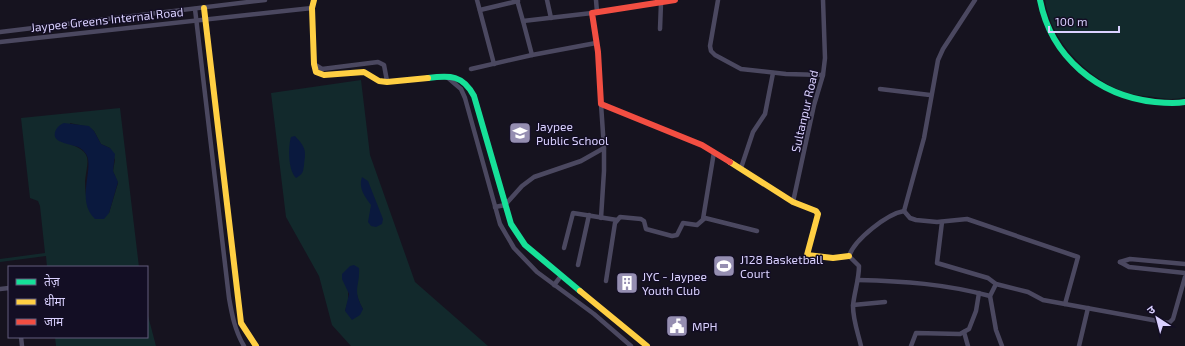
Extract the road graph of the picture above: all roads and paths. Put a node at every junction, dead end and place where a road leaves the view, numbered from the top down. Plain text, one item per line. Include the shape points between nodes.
1 (264, 0) edge
2 (314, 0) edge
3 (478, 0) edge
4 (518, 0) edge
5 (547, 0) edge
6 (596, 0) edge
7 (675, 0) edge
8 (718, 0) edge
9 (823, 0) edge
10 (975, 0) edge
11 (1040, 0) edge
12 (661, 3) junction
13 (204, 8) junction
14 (312, 8) junction
15 (195, 9) junction
16 (480, 10) junction
17 (594, 12) junction
18 (551, 18) junction
19 (205, 20) junction
20 (196, 21) junction
21 (523, 21) junction
22 (660, 29) dead end
23 (0, 32) edge
24 (0, 42) edge
25 (596, 43) junction
26 (532, 55) junction
27 (314, 64) junction
28 (494, 64) junction
29 (471, 69) dead end
30 (773, 72) junction
31 (823, 76) junction
32 (447, 77) junction
33 (387, 81) junction
34 (880, 89) dead end
35 (930, 95) junction
36 (1185, 102) edge
37 (601, 104) junction
38 (604, 148) junction
39 (714, 152) junction
40 (741, 168) junction
41 (793, 202) junction
42 (505, 205) junction
43 (495, 207) junction
44 (904, 211) junction
45 (589, 215) junction
46 (601, 218) junction
47 (703, 219) junction
48 (617, 220) junction
49 (942, 222) junction
50 (757, 231) dead end
51 (564, 248) dead end
52 (849, 256) junction
53 (1185, 264) edge
54 (578, 265) dead end
55 (235, 273) junction
56 (1185, 273) edge
57 (226, 274) junction
58 (561, 276) junction
59 (1185, 277) edge
60 (858, 280) junction
61 (606, 281) dead end
62 (996, 284) junction
63 (554, 285) junction
64 (979, 293) junction
65 (990, 296) junction
66 (885, 302) dead end
67 (1065, 304) junction
68 (853, 305) junction
69 (1088, 308) junction
70 (964, 332) junction
71 (244, 346) edge
72 (256, 346) edge
73 (631, 346) edge
74 (647, 346) edge
75 (861, 346) edge
76 (911, 346) edge
77 (968, 346) edge
78 (1002, 346) edge
79 (1079, 346) edge

1 - 13 street, Jaypee Greens Internal Road
2 - 14 street
3 - 16 street
4 - 16 street
4 - 21 street
5 - 18 street
6 - 17 street
7 - 12 street
8 - 30 street via 711,51 737,68
9 - 31 street, Sultanpur Road
10 - 35 street via 938,60
11 - 36 street via 1046,23 1056,42 1087,76 1123,96 1164,103
12 - 17 street
12 - 22 street
13 - 15 street, Jaypee Greens Internal Road
13 - 19 street
14 - 19 street, Jaypee Greens Internal Road
14 - 27 street
15 - 20 street
15 - 23 street, Jaypee Greens Internal Road
16 - 28 street
17 - 18 street
17 - 25 street
18 - 21 street
19 - 20 street, Jaypee Greens Internal Road
19 - 55 street
20 - 24 street, Jaypee Greens Internal Road
20 - 57 street
21 - 26 street
25 - 26 street
25 - 37 street
26 - 28 street
27 - 33 street via 319,74 361,71 380,81
27 - 33 street via 322,69 378,62 384,65
28 - 29 street
30 - 31 street
30 - 40 street via 765,114 753,132
31 - 41 street, Sultanpur Road via 814,105
32 - 33 street
32 - 42 street via 458,78 472,88
32 - 43 street via 461,89 465,98
34 - 35 street
35 - 44 street via 924,138
37 - 38 street
37 - 39 street via 675,133
38 - 42 street via 581,161 534,177
38 - 46 street
39 - 40 street
39 - 47 street
40 - 41 street
41 - 52 street via 818,214 807,255 833,258
42 - 43 street
42 - 58 street via 511,224 525,245
43 - 63 street via 500,224 514,248 537,272
44 - 49 street via 913,219
44 - 52 street via 864,236
45 - 46 street
45 - 51 street via 572,213
45 - 54 street
46 - 48 street
47 - 48 street via 697,225 683,223 675,236 649,230 641,219 624,217
47 - 50 street via 709,218
48 - 61 street
49 - 62 street via 937,263 988,278
49 - 67 street via 967,219 1078,257
52 - 60 street via 859,266
53 - 56 street via 1130,259 1120,262 1129,267
55 - 57 street
55 - 72 street via 242,324
57 - 71 street via 234,324
58 - 63 street
58 - 74 street
59 - 69 street via 1173,320 1169,323
60 - 64 street via 904,281
60 - 68 street
62 - 65 street
62 - 67 street via 1028,292 1043,300
63 - 73 street via 594,314
64 - 65 street
64 - 70 street via 970,329
65 - 78 street via 996,330
66 - 68 street
67 - 69 street
68 - 75 street
69 - 79 street
70 - 76 street via 938,335 916,333
70 - 77 street

